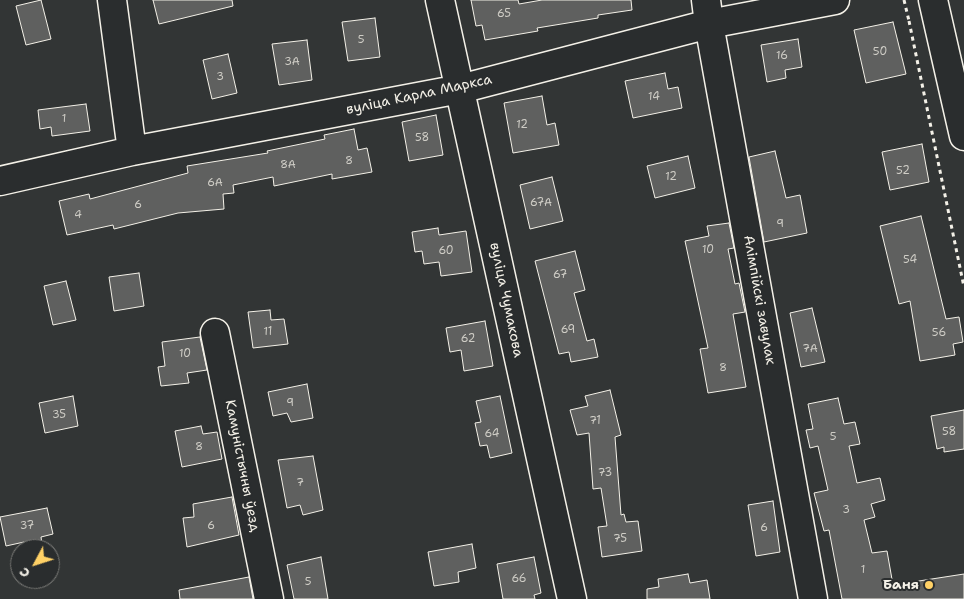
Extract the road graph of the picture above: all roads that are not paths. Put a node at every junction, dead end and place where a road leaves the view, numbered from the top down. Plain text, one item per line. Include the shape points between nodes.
1 (112, 0) edge
2 (440, 0) edge
3 (835, 0) edge
4 (933, 0) edge
5 (707, 12) edge
6 (460, 89) junction
7 (964, 136) edge
8 (132, 151) junction
9 (0, 181) edge
10 (215, 333) dead end
11 (269, 599) edge
12 (572, 599) edge
13 (813, 599) edge

1 - 8 street
2 - 6 street, вуліца Чумакова
3 - 5 street, вуліца Карла Маркса
4 - 7 street
5 - 6 street, вуліца Карла Маркса
5 - 13 street, Алімпійскі завулак
6 - 8 street, вуліца Карла Маркса
6 - 12 street, вуліца Чумакова
8 - 9 street, вуліца Карла Маркса
10 - 11 street, Камуністычны ўезд

